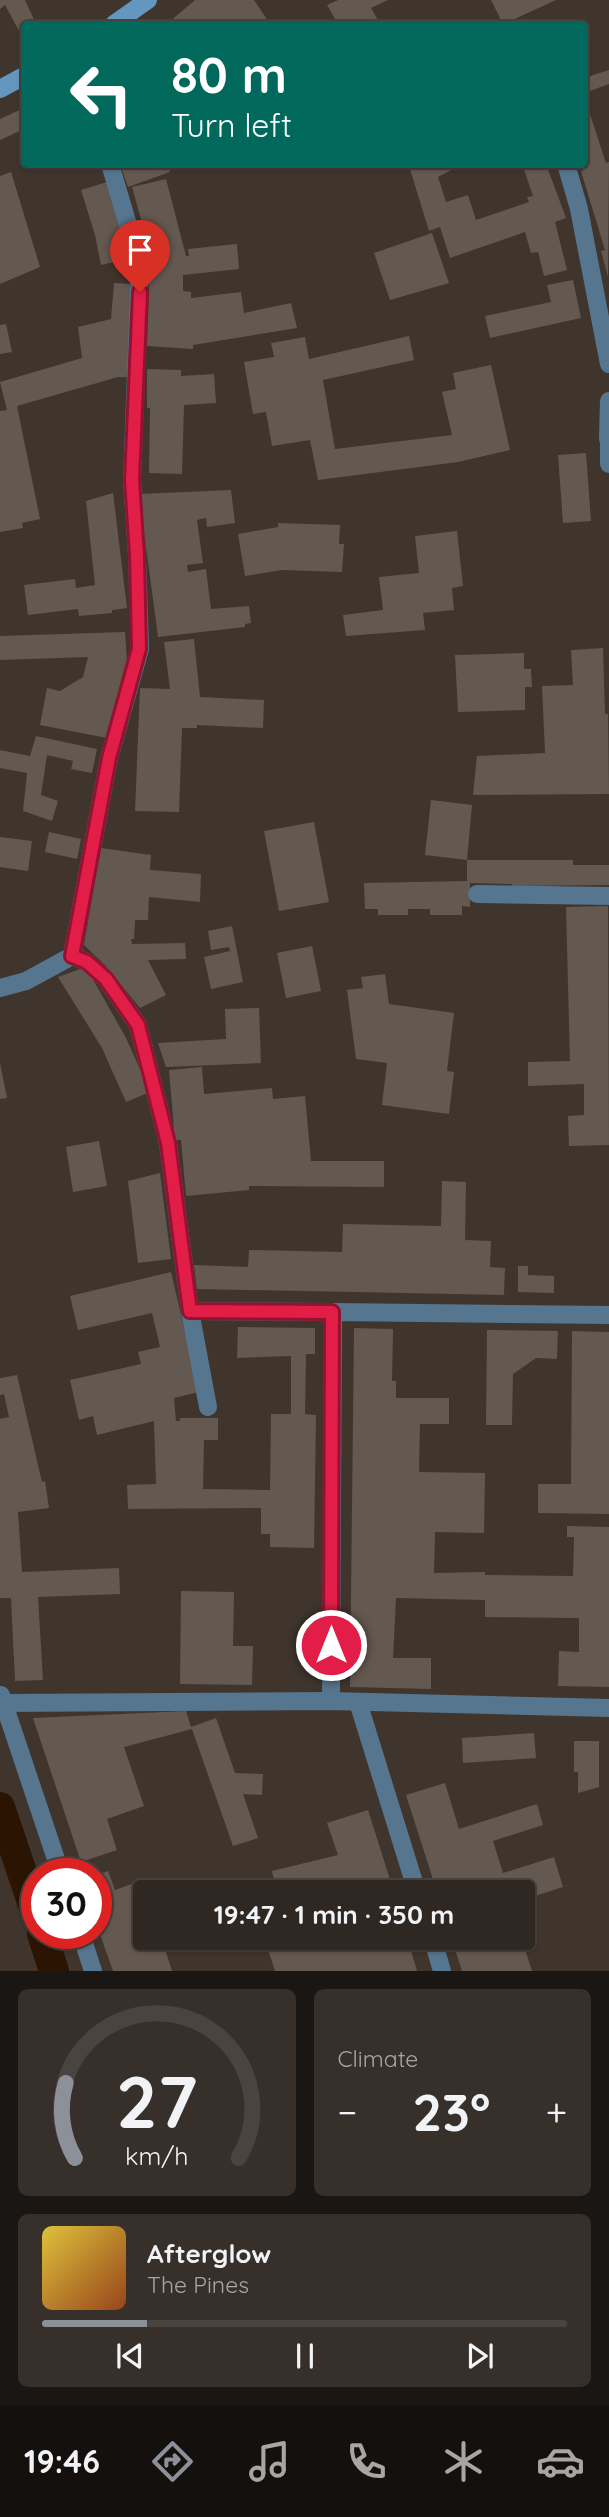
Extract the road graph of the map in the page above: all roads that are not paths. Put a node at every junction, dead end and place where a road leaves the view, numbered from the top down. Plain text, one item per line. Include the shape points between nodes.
1 (148, 0) edge
2 (118, 21) edge
3 (21, 78) edge
4 (0, 89) edge
5 (111, 168) edge
6 (567, 168) edge
7 (609, 364) edge
8 (609, 401) edge
9 (609, 439) edge
10 (609, 464) edge
11 (477, 894) dead end
12 (609, 896) edge
13 (72, 956) junction
14 (0, 988) edge
15 (190, 1311) junction
16 (332, 1312) junction
17 (609, 1315) edge
18 (208, 1407) dead end
19 (1, 1700) edge
20 (331, 1701) junction
21 (358, 1702) junction
22 (609, 1708) edge
23 (55, 1858) edge
24 (414, 1880) edge
25 (86, 1949) edge
26 (436, 1950) edge
27 (93, 1971) edge
28 (442, 1971) edge

1 - 2 street
3 - 4 street
5 - 13 street via 141,265 132,480 139,649 109,758
6 - 7 street
8 - 9 street
9 - 10 street
11 - 12 street
13 - 14 street via 26,981
13 - 15 street via 106,979 138,1025 168,1143
15 - 16 street
15 - 18 street
16 - 17 street
16 - 20 street
19 - 20 street
19 - 23 street
20 - 21 street
21 - 22 street
21 - 24 street
25 - 27 street
26 - 28 street

